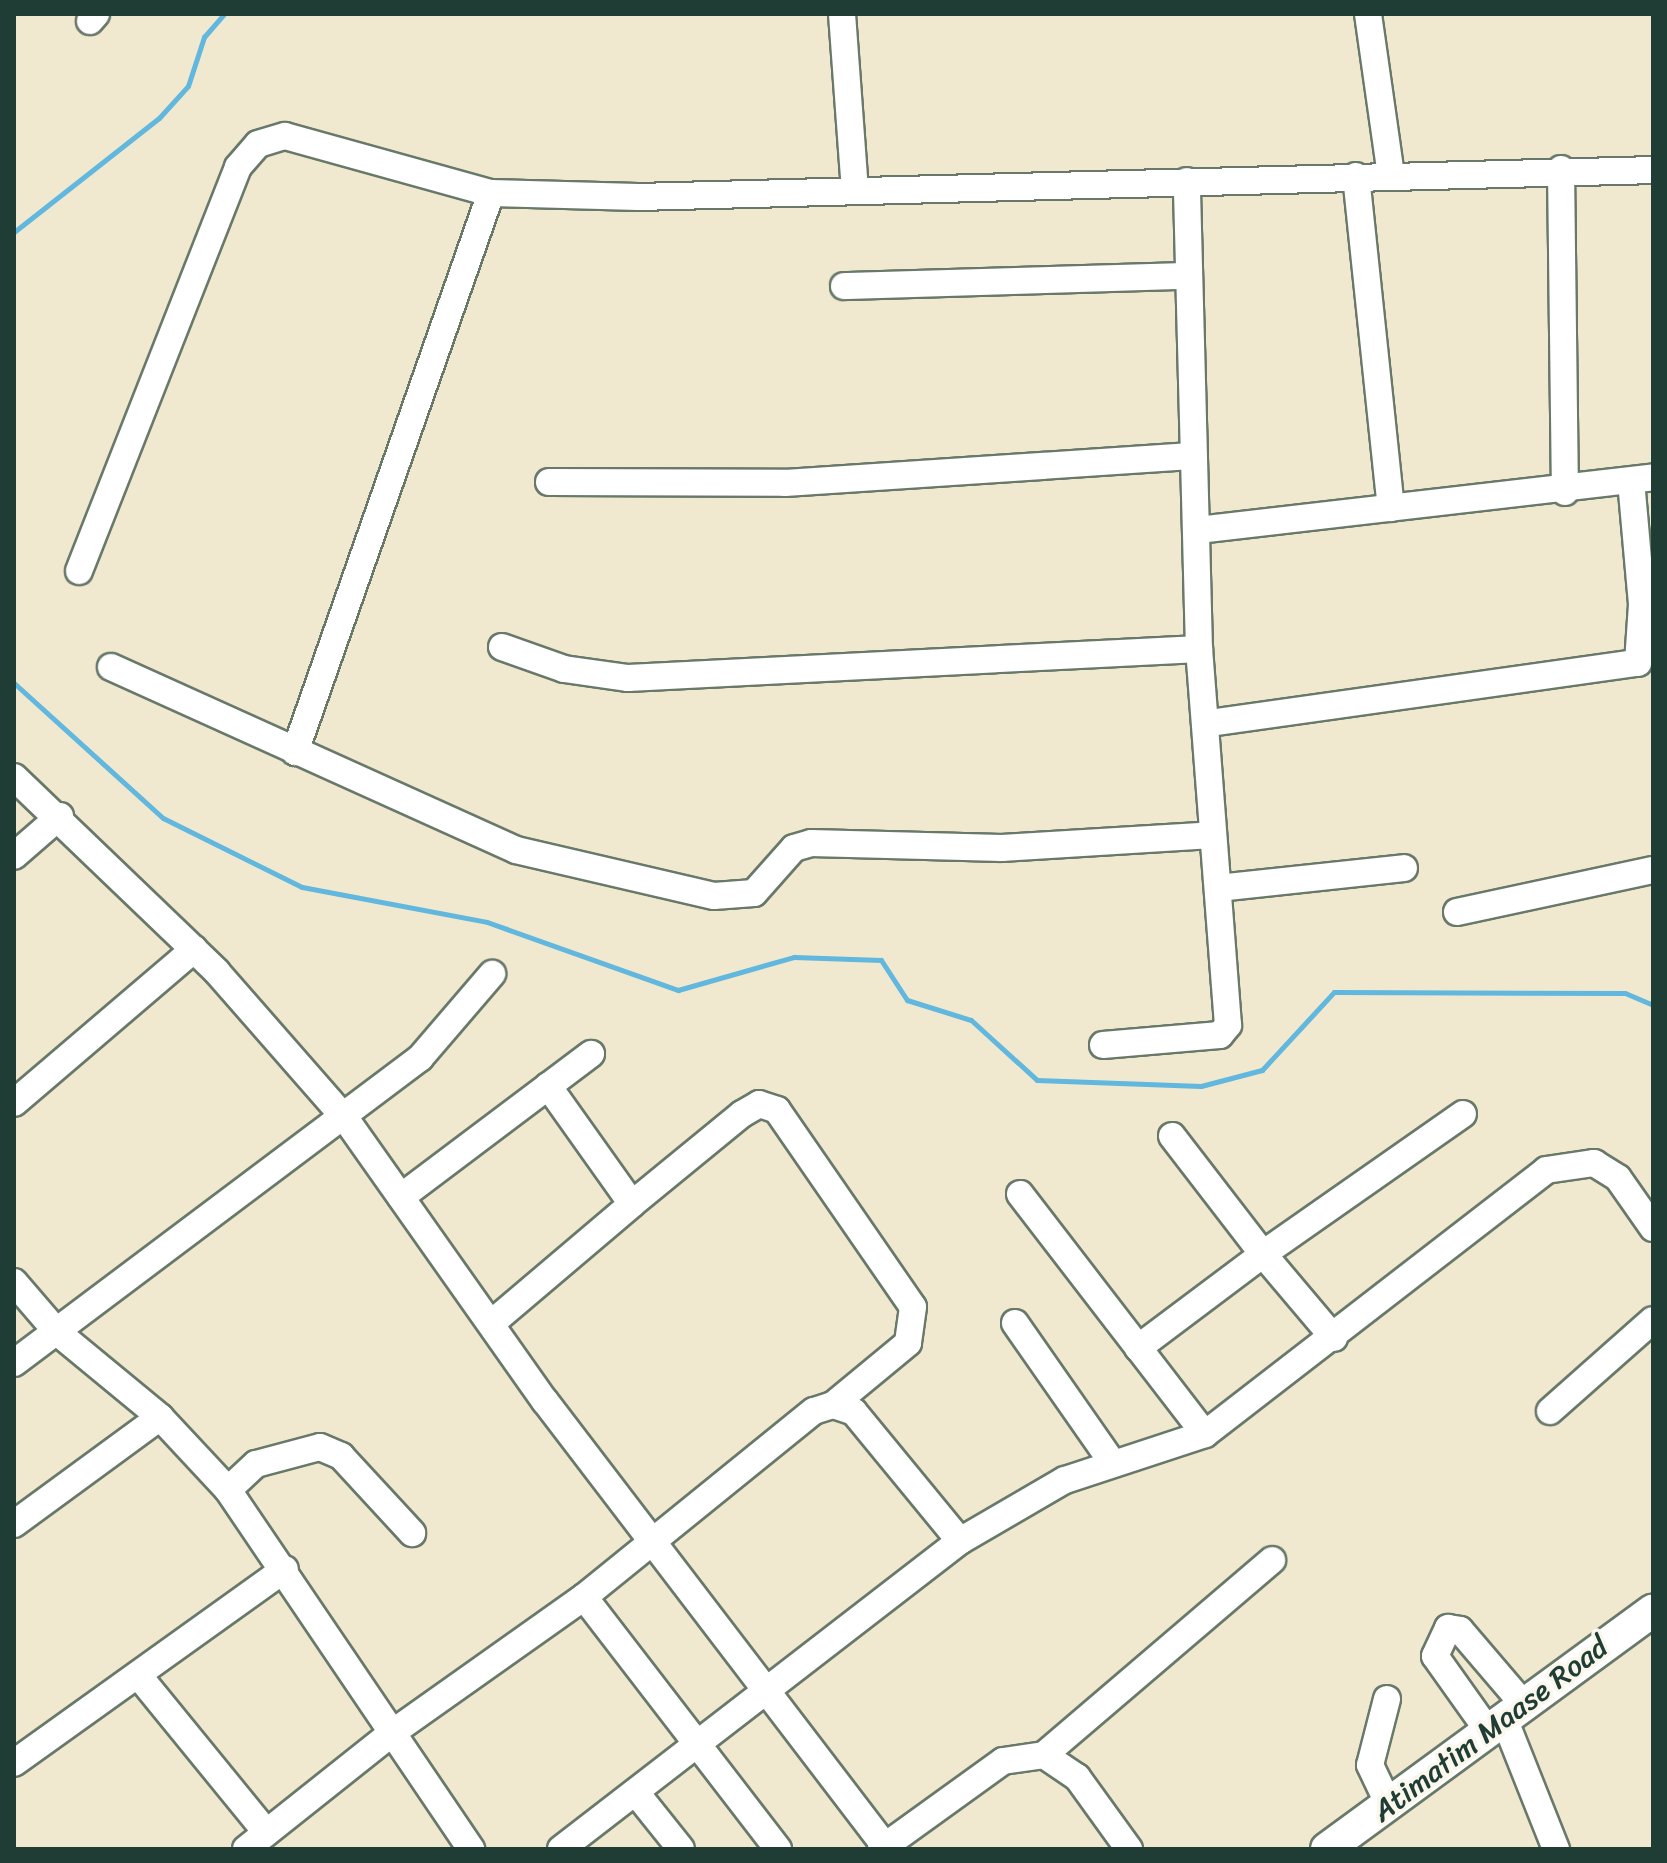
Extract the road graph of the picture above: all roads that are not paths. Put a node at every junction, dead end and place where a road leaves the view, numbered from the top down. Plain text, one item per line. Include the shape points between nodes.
1 (842, 14) edge
2 (1368, 14) edge
3 (1561, 169) junction
4 (1653, 170) edge
5 (1391, 175) junction
6 (1356, 176) junction
7 (1187, 181) junction
8 (855, 190) junction
9 (491, 193) junction
10 (1189, 276) junction
11 (844, 286) dead end
12 (1191, 456) junction
13 (1642, 479) edge
14 (549, 482) dead end
15 (1565, 492) junction
16 (1391, 508) junction
17 (1198, 530) junction
18 (79, 571) dead end
19 (502, 647) dead end
20 (1199, 649) junction
21 (111, 667) dead end
22 (1209, 723) junction
23 (295, 752) junction
24 (14, 777) edge
25 (60, 816) junction
26 (1212, 835) junction
27 (14, 856) edge
28 (1404, 868) dead end
29 (1653, 870) edge
30 (1218, 888) junction
31 (1457, 912) dead end
32 (194, 949) junction
33 (492, 974) dead end
34 (1103, 1045) dead end
35 (591, 1054) dead end
36 (548, 1086) junction
37 (14, 1103) edge
38 (1463, 1114) dead end
39 (345, 1118) junction
40 (1172, 1136) dead end
41 (1020, 1194) dead end
42 (401, 1197) junction
43 (632, 1204) junction
44 (1653, 1228) edge
45 (1263, 1254) junction
46 (14, 1282) edge
47 (1653, 1320) edge
48 (493, 1322) junction
49 (1015, 1323) dead end
50 (57, 1332) junction
51 (1334, 1338) junction
52 (1138, 1348) junction
53 (14, 1363) edge
54 (833, 1405) junction
55 (1550, 1411) dead end
56 (160, 1417) junction
57 (1205, 1434) junction
58 (1112, 1462) junction
59 (228, 1490) junction
60 (14, 1524) edge
61 (412, 1533) dead end
62 (960, 1541) junction
63 (650, 1542) junction
64 (1272, 1560) dead end
65 (285, 1569) junction
66 (584, 1597) junction
67 (1650, 1618) edge
68 (138, 1675) junction
69 (764, 1688) junction
70 (1387, 1699) dead end
71 (1499, 1711) junction
72 (392, 1733) junction
73 (696, 1748) junction
74 (1044, 1755) junction
75 (14, 1763) edge
76 (637, 1794) junction
77 (1389, 1805) junction
78 (256, 1841) edge
79 (883, 1848) edge
80 (471, 1849) edge
81 (561, 1849) edge
82 (681, 1849) edge
83 (778, 1849) edge
84 (1129, 1849) edge
85 (1327, 1849) edge
86 (1556, 1849) edge

1 - 8 street
2 - 5 street
3 - 4 street
3 - 5 street
3 - 15 street
5 - 6 street
6 - 7 street
6 - 16 street
7 - 8 street
7 - 10 street
8 - 9 street
9 - 18 street via 285,136 258,144 238,167
9 - 23 street
10 - 11 street
10 - 12 street
12 - 14 street via 785,483
12 - 17 street
13 - 15 street
13 - 22 street via 1638,663
15 - 16 street
16 - 17 street
17 - 20 street
19 - 20 street via 564,669 628,678
20 - 22 street
21 - 23 street
22 - 26 street
23 - 26 street via 516,850 714,896 754,893 794,848 811,843 1002,848
24 - 25 street
25 - 27 street
25 - 32 street
26 - 30 street
28 - 30 street
29 - 31 street
30 - 34 street via 1228,1025 1220,1035
32 - 37 street
32 - 39 street
33 - 39 street via 420,1058
35 - 36 street
36 - 42 street
36 - 43 street
38 - 45 street
39 - 42 street
39 - 50 street
40 - 45 street
41 - 52 street
42 - 48 street
43 - 48 street
43 - 54 street via 742,1114 759,1104 777,1110 913,1307 908,1343
44 - 51 street via 1618,1178 1594,1163 1546,1170
45 - 51 street
45 - 52 street
46 - 50 street
47 - 55 street
48 - 63 street
49 - 58 street
50 - 53 street
50 - 56 street
51 - 57 street
52 - 57 street
54 - 62 street via 854,1412
54 - 63 street via 814,1411
56 - 59 street
56 - 60 street
57 - 58 street via 1159,1454
58 - 62 street via 1065,1480
59 - 61 street via 256,1464 320,1447 341,1456
59 - 65 street
62 - 69 street
63 - 66 street
63 - 69 street
64 - 74 street
65 - 68 street
65 - 72 street
66 - 72 street
66 - 73 street
67 - 71 main road, Atimatim Maase Road
68 - 75 street
68 - 78 street
69 - 73 street
69 - 79 street
70 - 77 street via 1370,1765
71 - 77 main road, Atimatim Maase Road
71 - 86 street
72 - 78 street
72 - 80 street
73 - 76 street
73 - 83 street
74 - 79 street via 1003,1761
74 - 84 street via 1077,1777
76 - 81 street
76 - 82 street
77 - 85 main road, Atimatim Maase Road

